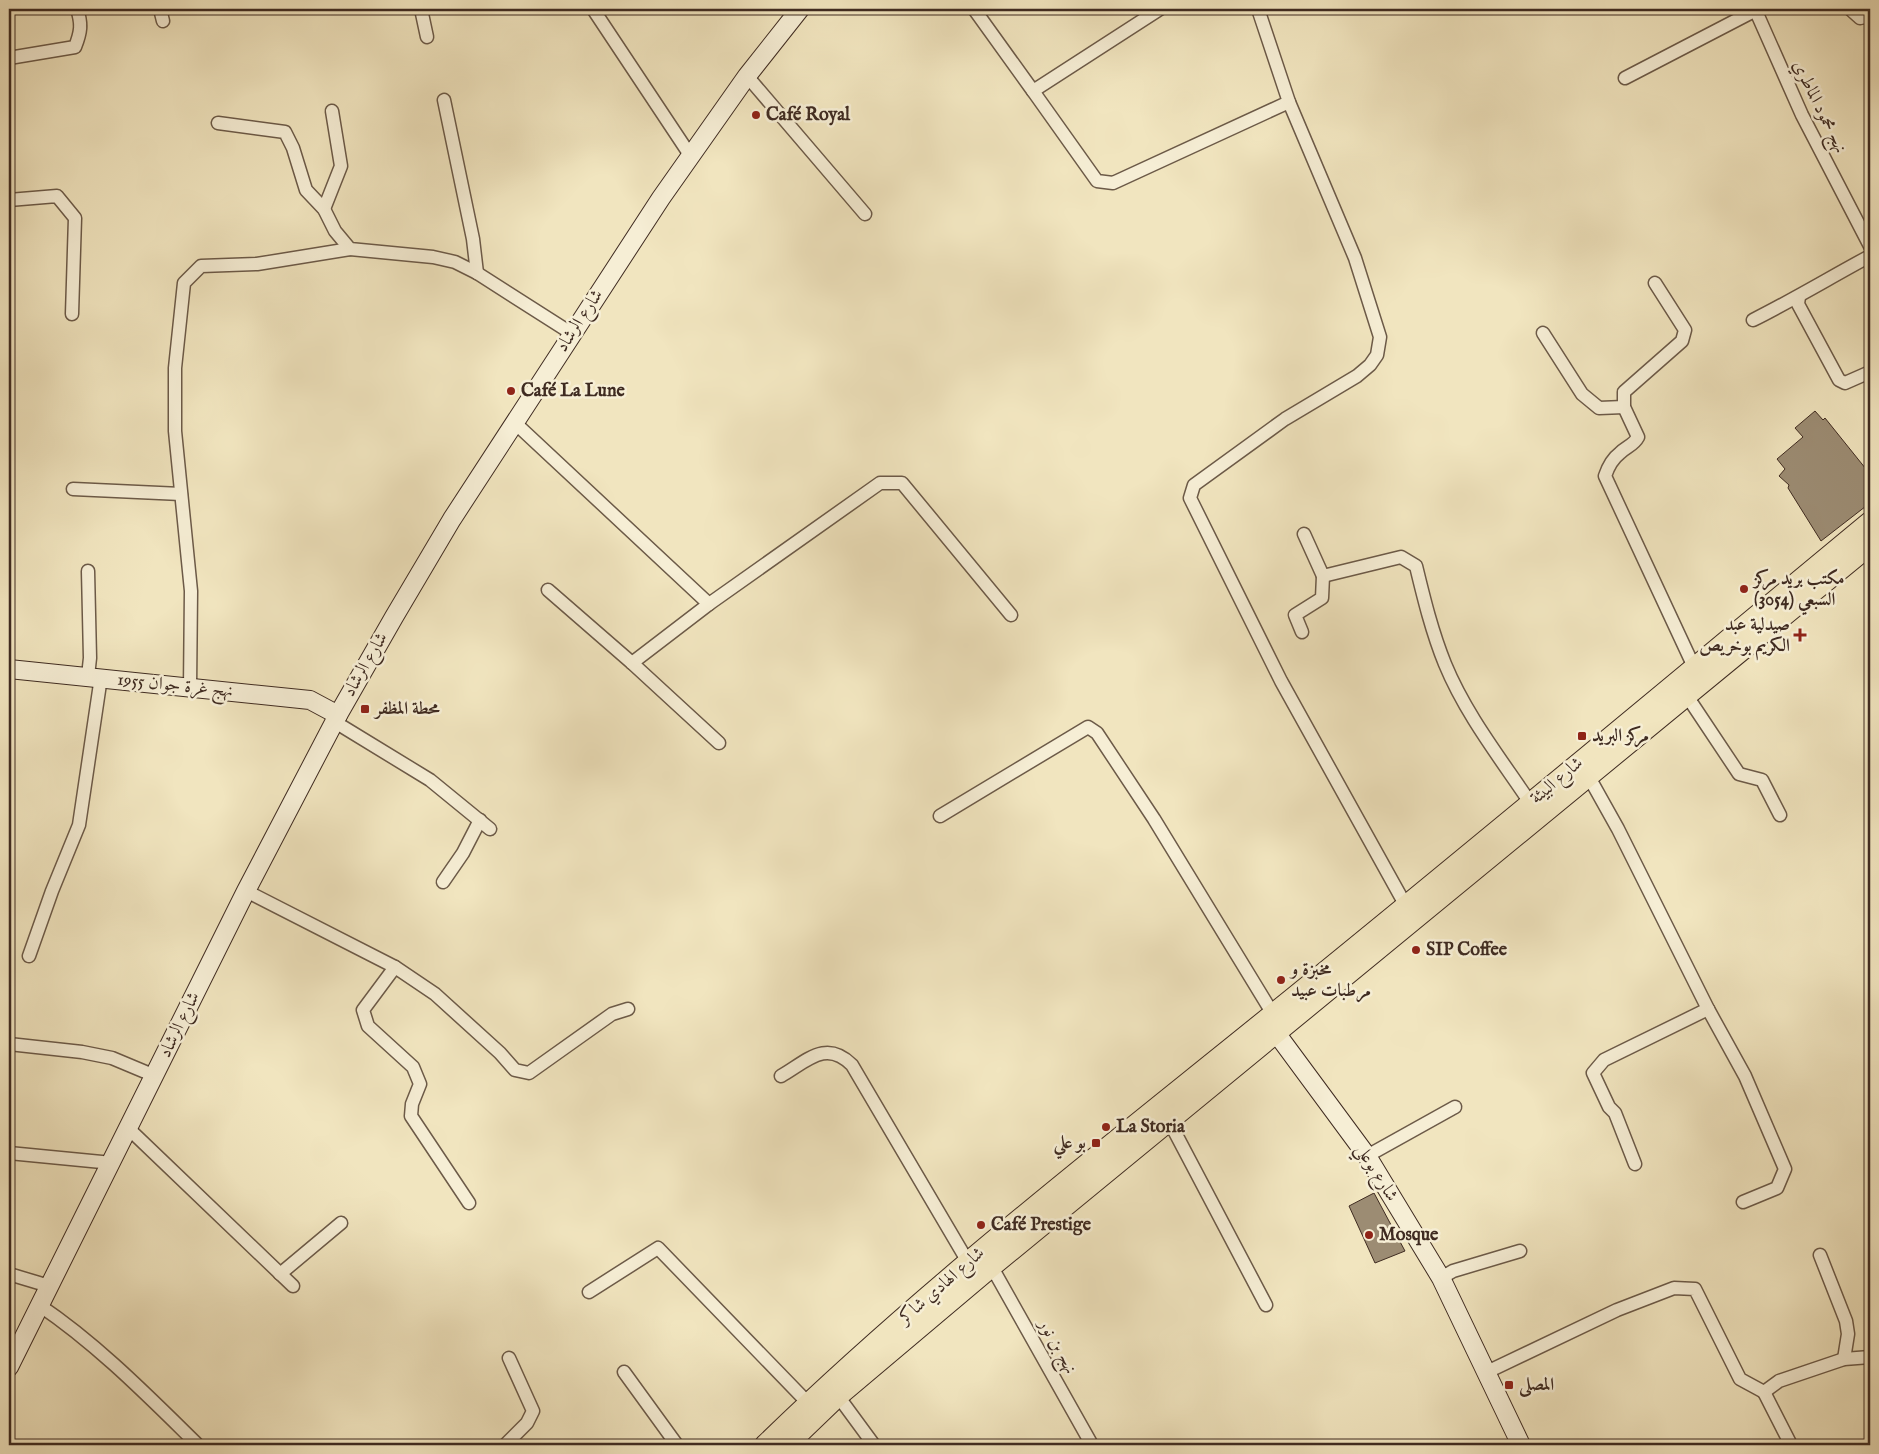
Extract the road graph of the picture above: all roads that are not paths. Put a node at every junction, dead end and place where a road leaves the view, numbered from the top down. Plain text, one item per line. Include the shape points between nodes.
1 (77, 9) edge
2 (422, 9) edge
3 (593, 9) edge
4 (800, 9) edge
5 (974, 9) edge
6 (1160, 9) edge
7 (1258, 9) edge
8 (1850, 9) edge
9 (1755, 10) edge
10 (1870, 16) edge
11 (427, 37) dead end
12 (9, 58) edge
13 (747, 76) junction
14 (1625, 78) dead end
15 (1034, 91) junction
16 (444, 100) dead end
17 (1289, 102) junction
18 (332, 111) dead end
19 (218, 123) dead end
20 (690, 156) junction
21 (9, 200) edge
22 (324, 209) junction
23 (865, 214) dead end
24 (1870, 246) edge
25 (350, 249) junction
26 (1870, 256) edge
27 (477, 273) junction
28 (1655, 283) dead end
29 (1799, 296) junction
30 (72, 314) dead end
31 (1753, 320) dead end
32 (571, 333) junction
33 (1543, 333) dead end
34 (1870, 372) edge
35 (1624, 407) junction
36 (514, 422) junction
37 (73, 490) dead end
38 (181, 494) junction
39 (1870, 522) edge
40 (1304, 534) dead end
41 (1870, 545) edge
42 (88, 571) dead end
43 (1323, 576) junction
44 (548, 590) dead end
45 (709, 604) junction
46 (1011, 615) dead end
47 (1302, 632) dead end
48 (632, 663) junction
49 (1694, 667) junction
50 (9, 669) edge
51 (95, 676) junction
52 (190, 688) junction
53 (1687, 696) junction
54 (337, 718) junction
55 (719, 743) dead end
56 (1584, 769) junction
57 (1531, 804) junction
58 (1780, 815) dead end
59 (940, 816) dead end
60 (1477, 858) junction
61 (443, 882) dead end
62 (246, 892) junction
63 (1406, 906) junction
64 (28, 956) dead end
65 (395, 967) junction
66 (628, 1009) dead end
67 (1708, 1009) junction
68 (1272, 1022) junction
69 (9, 1044) edge
70 (155, 1076) junction
71 (781, 1076) dead end
72 (1455, 1107) dead end
73 (1169, 1121) junction
74 (129, 1129) junction
75 (9, 1153) edge
76 (1367, 1156) junction
77 (112, 1163) junction
78 (1635, 1164) dead end
79 (1743, 1202) dead end
80 (469, 1203) dead end
81 (341, 1223) dead end
82 (1520, 1251) dead end
83 (1820, 1255) dead end
84 (981, 1260) junction
85 (9, 1274) edge
86 (280, 1274) junction
87 (1441, 1278) junction
88 (49, 1286) junction
89 (293, 1286) dead end
90 (590, 1292) dead end
91 (39, 1305) junction
92 (1266, 1305) dead end
93 (1870, 1357) edge
94 (509, 1358) dead end
95 (1844, 1359) junction
96 (9, 1367) edge
97 (624, 1372) dead end
98 (1487, 1372) junction
99 (1764, 1392) junction
100 (838, 1396) junction
101 (812, 1409) junction
102 (198, 1445) edge
103 (505, 1445) edge
104 (677, 1445) edge
105 (765, 1445) edge
106 (787, 1445) edge
107 (874, 1445) edge
108 (1092, 1445) edge
109 (1521, 1445) edge
110 (1791, 1445) edge

1 - 12 street via 81,23 75,47
2 - 11 street
3 - 20 street
4 - 13 street, شارع الرشاد
5 - 15 street
6 - 15 street
7 - 17 street
8 - 10 street via 1860,18
9 - 14 street
9 - 24 street, نهج محمود الماطري via 1802,115
13 - 20 street, شارع الرشاد
13 - 23 street
15 - 17 street via 1097,181 1113,183
16 - 27 street
17 - 63 street via 1355,258 1380,337 1377,354 1357,376 1284,419 1194,485 1190,498 1281,681
18 - 22 street via 341,166
19 - 22 street via 285,132 306,190
20 - 32 street, شارع الرشاد
21 - 30 street via 57,196 75,218
22 - 25 street via 335,231
25 - 27 street via 433,257 455,262
25 - 38 street via 257,264 200,266 184,283 175,368
26 - 29 street
27 - 32 street
28 - 35 street via 1685,330 1682,341 1624,392
29 - 31 street
29 - 34 street via 1798,304 1839,380 1845,383
32 - 36 street, شارع الرشاد
33 - 35 street via 1582,394 1599,408
35 - 49 street via 1638,437 1610,464 1605,476
36 - 45 street
36 - 54 street, شارع الرشاد via 452,519
37 - 38 street
38 - 52 street via 191,591
39 - 49 main road, شارع البيئة
40 - 43 street
41 - 53 main road, شارع البيئة
42 - 51 street via 90,658
43 - 47 street via 1322,598 1295,615
43 - 57 street via 1401,557 1416,566 1428,618 1445,665 1468,711
44 - 48 street
45 - 46 street via 880,483 902,484
45 - 48 street
48 - 55 street
49 - 56 main road, شارع البيئة
50 - 51 street, نهج غرة جوان 1955
51 - 52 street, نهج غرة جوان 1955
51 - 64 street via 79,824
52 - 54 street, نهج غرة جوان 1955 via 310,700
53 - 56 main road, شارع البيئة
53 - 58 street via 1739,774 1762,780
54 - 61 street via 430,780 485,825
54 - 62 street, شارع الرشاد
56 - 57 main road, شارع البيئة
56 - 60 main road, شارع البيئة
56 - 67 street
57 - 60 main road, شارع البيئة
59 - 68 street via 1088,727 1098,733 1154,819
60 - 63 main road, شارع البيئة
60 - 68 main road, شارع البيئة
62 - 65 street
62 - 70 street, شارع الرشاد
63 - 68 main road, شارع البيئة
65 - 66 street via 435,994 515,1070 529,1073 612,1014
65 - 80 street via 363,1010 368,1026 413,1067 420,1084 411,1116
67 - 78 street via 1604,1060 1593,1073 1609,1108 1615,1113
67 - 79 street via 1745,1076 1785,1169 1777,1188
68 - 73 main road, شارع الهادي شاكر
68 - 76 street, شارع بوعلي
68 - 84 main road, شارع الهادي شاكر
69 - 70 street via 112,1058
70 - 74 street, شارع الرشاد
71 - 84 street, نهج بن نور via 820,1053 840,1054 852,1064
72 - 76 street
73 - 84 main road, شارع الهادي شاكر
73 - 92 street
74 - 77 street, شارع الرشاد
74 - 86 street
75 - 77 street
76 - 87 street, شارع بوعلي
77 - 88 street, شارع الرشاد
81 - 86 street
82 - 87 street via 1453,1271
83 - 95 street via 1846,1321 1848,1334
84 - 100 main road, شارع الهادي شاكر
84 - 101 main road, شارع الهادي شاكر
84 - 108 street, نهج بن نور
85 - 88 street
86 - 89 street
87 - 98 street, شارع بوعلي
88 - 91 street, شارع الرشاد
90 - 101 street via 658,1248
91 - 96 street, شارع الرشاد
91 - 102 street via 133,1382
93 - 95 street
94 - 103 street via 533,1412 527,1423
95 - 99 street via 1779,1381
97 - 104 street
98 - 99 street via 1617,1310 1674,1288 1695,1289 1740,1380
98 - 109 street, شارع بوعلي
99 - 110 street
100 - 101 main road, شارع الهادي شاكر
100 - 107 street
101 - 105 main road, شارع الهادي شاكر
101 - 106 main road, شارع الهادي شاكر

